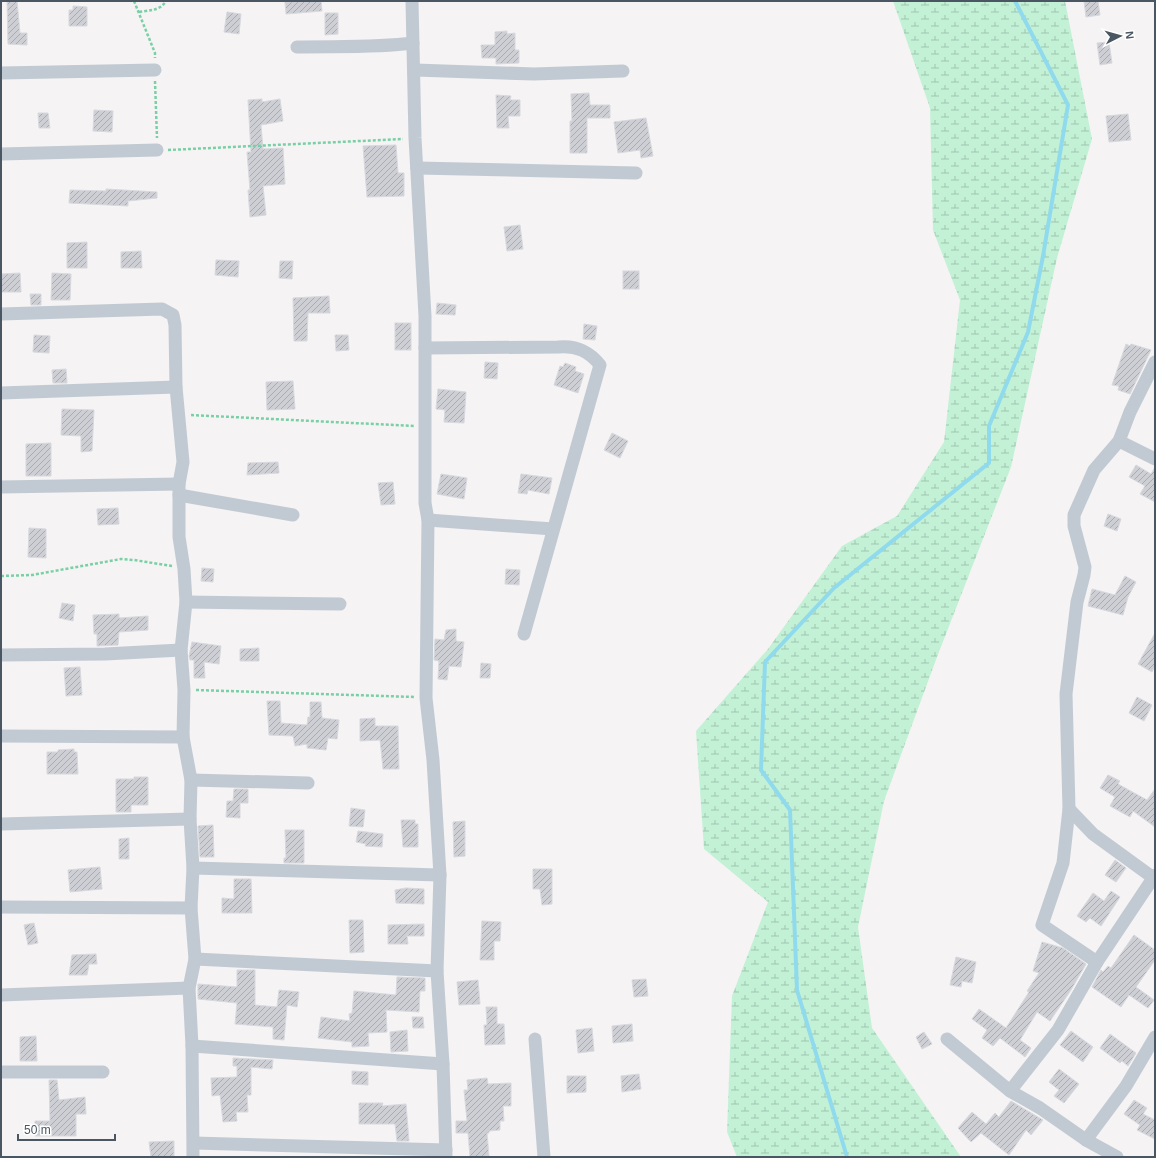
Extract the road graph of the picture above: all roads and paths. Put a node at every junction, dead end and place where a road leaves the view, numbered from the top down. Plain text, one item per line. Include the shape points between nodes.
1 (166, 1) edge
2 (412, 1) edge
3 (138, 12) dead end
4 (413, 43) junction
5 (297, 47) dead end
6 (155, 70) dead end
7 (415, 70) junction
8 (623, 72) dead end
9 (1, 73) edge
10 (415, 138) junction
11 (157, 150) joint
12 (1, 154) edge
13 (417, 168) junction
14 (636, 173) dead end
15 (1, 314) edge
16 (425, 348) junction
17 (1155, 362) edge
18 (176, 387) junction
19 (1, 393) edge
20 (179, 415) junction
21 (425, 427) junction
22 (1119, 441) junction
23 (1155, 458) edge
24 (1, 487) edge
25 (179, 490) junction
26 (293, 515) dead end
27 (428, 520) junction
28 (553, 530) junction
29 (184, 568) junction
30 (1, 576) edge
31 (186, 602) junction
32 (340, 604) dead end
33 (524, 634) dead end
34 (181, 650) junction
35 (1, 655) edge
36 (184, 690) junction
37 (426, 698) junction
38 (1, 736) edge
39 (183, 737) junction
40 (191, 780) junction
41 (308, 783) dead end
42 (1069, 809) junction
43 (190, 819) junction
44 (1, 824) edge
45 (193, 868) junction
46 (440, 875) junction
47 (1155, 877) edge
48 (1, 907) edge
49 (191, 908) junction
50 (195, 959) junction
51 (1097, 962) junction
52 (437, 971) junction
53 (189, 988) junction
54 (1, 996) edge
55 (1155, 1037) edge
56 (535, 1039) dead end
57 (946, 1039) dead end
58 (192, 1046) junction
59 (443, 1064) junction
60 (1, 1072) edge
61 (103, 1072) dead end
62 (1010, 1091) junction
63 (1086, 1140) junction
64 (194, 1143) junction
65 (446, 1154) edge
66 (193, 1157) edge
67 (544, 1157) edge
68 (1117, 1157) edge

1 - 3 path via 162,7
2 - 4 street
4 - 5 street via 384,47
4 - 7 street
6 - 9 street
7 - 8 street via 534,74
7 - 10 street
10 - 11 path
10 - 13 street
11 - 12 street
13 - 14 street
13 - 16 street
15 - 18 street via 162,309 173,315 175,325
16 - 21 street
16 - 28 street via 570,346 592,355 600,365
17 - 22 street via 1130,412
18 - 19 street
18 - 20 street
20 - 21 path
20 - 25 street via 183,462
21 - 27 street via 425,503
22 - 23 street
22 - 42 street via 1094,470 1074,515 1074,526 1085,567 1077,602 1066,694
24 - 25 street
25 - 26 street
25 - 29 street via 179,537
27 - 28 street
27 - 37 street
28 - 33 street
29 - 30 path via 121,559 28,576
29 - 31 street
31 - 32 street
31 - 34 street
34 - 35 street
34 - 36 street
36 - 37 path
36 - 39 street
37 - 46 street via 433,760
38 - 39 street
39 - 40 street
40 - 41 street
40 - 43 street
42 - 47 street via 1092,834
42 - 51 street via 1063,863 1042,925
43 - 44 street
43 - 45 street
45 - 46 street
45 - 49 street
46 - 52 street
47 - 51 street
48 - 49 street
49 - 50 street
50 - 52 street
50 - 53 street
51 - 62 street via 1058,1030
52 - 59 street
53 - 54 street
53 - 58 street
55 - 63 street via 1126,1086
56 - 67 street
57 - 62 street
58 - 59 street
58 - 64 street
59 - 65 street
60 - 61 street
62 - 63 street
63 - 68 street
64 - 65 street
64 - 66 street

